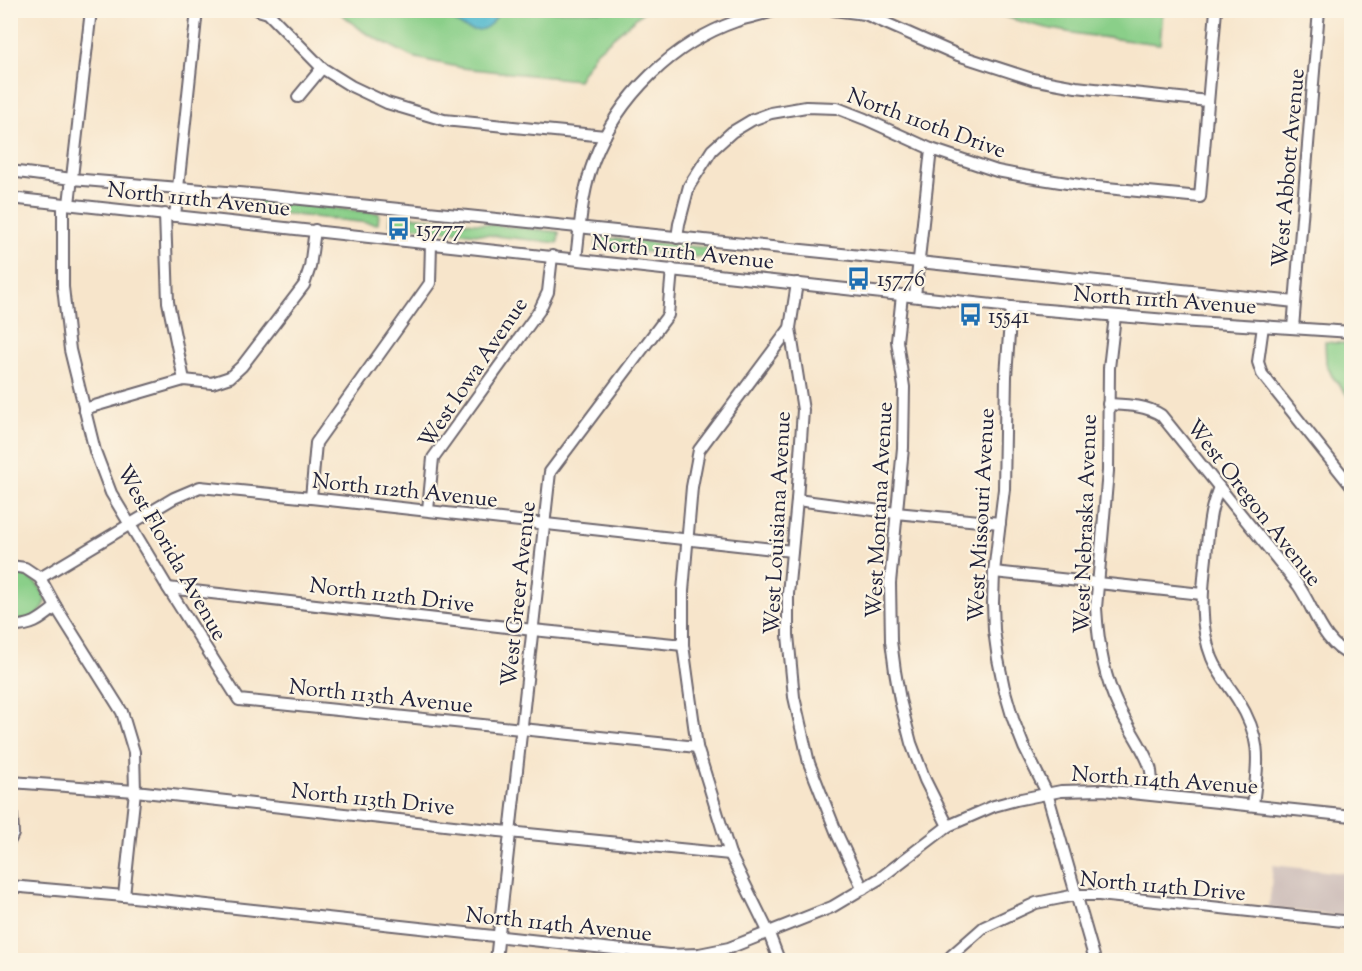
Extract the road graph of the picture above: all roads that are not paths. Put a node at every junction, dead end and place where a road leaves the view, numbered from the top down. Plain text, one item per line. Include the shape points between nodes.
1 (91, 10) edge
2 (197, 10) edge
3 (258, 10) edge
4 (777, 10) edge
5 (833, 10) edge
6 (1216, 10) edge
7 (1319, 10) edge
8 (322, 68) junction
9 (298, 97) dead end
10 (1208, 101) junction
11 (605, 136) junction
12 (931, 149) junction
13 (10, 171) edge
14 (72, 179) junction
15 (178, 188) junction
16 (10, 198) edge
17 (66, 204) junction
18 (170, 215) junction
19 (580, 228) junction
20 (315, 230) junction
21 (677, 238) junction
22 (431, 243) junction
23 (552, 256) junction
24 (576, 259) junction
25 (918, 263) junction
26 (672, 269) junction
27 (796, 283) junction
28 (902, 295) junction
29 (915, 296) junction
30 (1295, 302) junction
31 (1011, 307) junction
32 (1115, 316) junction
33 (1263, 326) junction
34 (790, 328) junction
35 (1293, 328) junction
36 (1352, 332) edge
37 (184, 381) junction
38 (1108, 404) junction
39 (84, 409) junction
40 (1219, 487) junction
41 (1352, 487) edge
42 (311, 498) junction
43 (797, 500) junction
44 (428, 510) junction
45 (896, 513) junction
46 (1000, 523) junction
47 (129, 524) junction
48 (543, 524) junction
49 (687, 539) junction
50 (792, 551) junction
51 (10, 566) edge
52 (994, 572) junction
53 (40, 578) junction
54 (1098, 583) junction
55 (168, 588) junction
56 (1202, 594) junction
57 (56, 607) junction
58 (10, 626) edge
59 (533, 630) junction
60 (683, 645) junction
61 (1352, 656) edge
62 (239, 700) joint
63 (522, 729) junction
64 (697, 747) junction
65 (11, 781) edge
66 (135, 791) junction
67 (1047, 793) junction
68 (1151, 794) junction
69 (1253, 805) junction
70 (1352, 816) edge
71 (948, 826) junction
72 (510, 832) junction
73 (10, 840) edge
74 (730, 854) junction
75 (10, 886) edge
76 (863, 889) junction
77 (1076, 895) junction
78 (124, 896) junction
79 (1352, 922) edge
80 (768, 932) junction
81 (499, 937) junction
82 (952, 958) edge
83 (496, 960) edge
84 (779, 960) edge
85 (1095, 960) edge

1 - 14 street, West Florida Avenue
2 - 15 street
3 - 8 street via 268,13
4 - 11 street via 736,21 701,37 663,63 625,104
5 - 10 street via 865,14 958,55 1032,79
6 - 10 street
7 - 30 street, West Abbott Avenue
8 - 9 street
8 - 11 street via 387,103 444,120
10 - 12 street, North 110th Drive via 1200,197 1029,177 997,171
11 - 19 street via 586,188
12 - 21 street, North 110th Drive via 837,108 806,107 771,113 732,132 712,150 689,186
12 - 25 street
13 - 14 street, North 111th Avenue
14 - 15 street, North 111th Avenue
14 - 17 street, West Florida Avenue
15 - 18 street
15 - 19 street, North 111th Avenue
16 - 17 street, North 111th Avenue
17 - 18 street, North 111th Avenue
17 - 39 street, West Florida Avenue via 63,287 70,350
18 - 20 street, North 111th Avenue
18 - 37 street via 168,302
19 - 21 street, North 111th Avenue
19 - 24 street
20 - 22 street, North 111th Avenue
20 - 37 street via 304,285 242,366 230,377 212,383
21 - 25 street, North 111th Avenue
22 - 23 street, North 111th Avenue
22 - 42 street via 430,283 316,443
23 - 24 street, North 111th Avenue
23 - 44 street, West Iowa Avenue via 548,292 539,311 433,458
24 - 26 street, North 111th Avenue
25 - 29 street
25 - 30 street, North 111th Avenue
26 - 27 street, North 111th Avenue
26 - 48 street, West Greer Avenue via 668,315 550,472
27 - 28 street, North 111th Avenue
27 - 34 street
28 - 29 street, North 111th Avenue
28 - 45 street, West Montana Avenue via 897,341 904,387 903,448
29 - 31 street, North 111th Avenue
30 - 35 street, West Abbott Avenue
31 - 32 street, North 111th Avenue
31 - 46 street, West Missouri Avenue
32 - 33 street, North 111th Avenue
32 - 38 street, West Nebraska Avenue
33 - 35 street, North 111th Avenue
33 - 41 street via 1258,362 1262,374
34 - 43 street, West Louisiana Avenue via 803,410
34 - 49 street via 699,450
35 - 36 street, North 111th Avenue
37 - 39 street
38 - 40 street, West Oregon Avenue via 1142,407 1161,415
38 - 54 street, West Nebraska Avenue via 1108,471
39 - 47 street, West Florida Avenue via 111,493
40 - 56 street via 1211,511
40 - 61 street, West Oregon Avenue via 1298,585 1331,642
42 - 44 street, North 112th Avenue
42 - 47 street, North 112th Avenue via 200,487
43 - 45 street
43 - 50 street, West Louisiana Avenue
44 - 48 street, North 112th Avenue
45 - 46 street
45 - 71 street, West Montana Avenue via 890,592 895,671 916,758
46 - 52 street, West Missouri Avenue
47 - 53 street, North 112th Avenue
47 - 55 street, West Florida Avenue
48 - 49 street, North 112th Avenue
48 - 59 street, West Greer Avenue
49 - 50 street, North 112th Avenue
49 - 60 street
50 - 76 street, West Louisiana Avenue via 788,635 794,697 809,763
51 - 53 street via 26,568
52 - 54 street
52 - 67 street, West Missouri Avenue via 994,630 1004,688 1013,719
53 - 57 street
54 - 56 street
54 - 68 street, West Nebraska Avenue via 1097,626 1104,668 1118,707 1151,768
55 - 59 street, North 112th Drive
55 - 62 street, West Florida Avenue
56 - 69 street via 1204,630 1212,657 1249,718 1256,741
57 - 58 street via 36,622
57 - 66 street via 122,712 134,752
59 - 60 street, North 112th Drive
59 - 63 street, West Greer Avenue
60 - 64 street
62 - 63 street, North 113th Avenue
63 - 64 street, North 113th Avenue
63 - 72 street, West Greer Avenue
64 - 74 street
65 - 66 street, North 113th Drive
65 - 73 street
66 - 72 street, North 113th Drive
66 - 78 street
67 - 68 street, North 114th Avenue via 1092,789
67 - 71 street, North 114th Avenue via 994,806
67 - 77 street, West Missouri Avenue
68 - 69 street, North 114th Avenue
69 - 70 street, North 114th Avenue
71 - 76 street, North 114th Avenue
72 - 74 street, North 113th Drive
72 - 81 street, West Greer Avenue
74 - 80 street
75 - 78 street, North 114th Avenue
76 - 80 street, North 114th Avenue via 832,907
77 - 79 street, North 114th Drive
77 - 82 street, North 114th Drive via 1036,903 984,927
77 - 85 street, West Missouri Avenue
78 - 81 street, North 114th Avenue
80 - 81 street, North 114th Avenue via 729,948 683,955
80 - 84 street
81 - 83 street, West Greer Avenue

